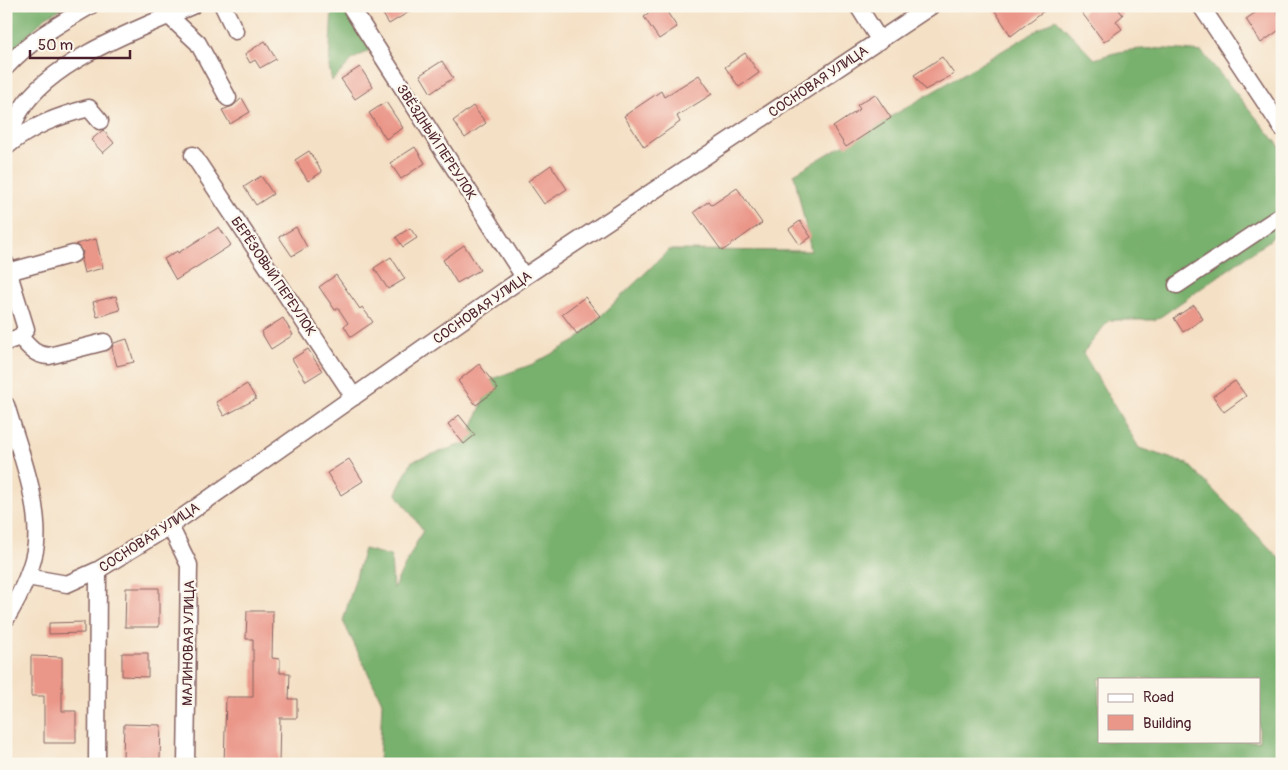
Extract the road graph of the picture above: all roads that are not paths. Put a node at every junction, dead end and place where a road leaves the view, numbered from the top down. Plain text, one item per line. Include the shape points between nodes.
1 (90, 6) edge
2 (192, 6) edge
3 (222, 6) edge
4 (350, 6) edge
5 (858, 6) edge
6 (931, 6) edge
7 (1201, 6) edge
8 (169, 16) junction
9 (235, 31) dead end
10 (880, 40) junction
11 (6, 66) edge
12 (228, 98) dead end
13 (100, 121) dead end
14 (1282, 128) edge
15 (6, 146) edge
16 (193, 155) dead end
17 (1282, 214) edge
18 (73, 254) dead end
19 (7, 268) edge
20 (524, 277) junction
21 (1177, 285) dead end
22 (13, 340) edge
23 (104, 342) dead end
24 (354, 396) junction
25 (6, 405) edge
26 (10, 428) edge
27 (170, 526) junction
28 (98, 570) junction
29 (27, 577) junction
30 (6, 619) edge
31 (97, 764) edge
32 (186, 764) edge

1 - 11 street via 48,30
2 - 8 street
3 - 9 street
4 - 20 street, ЗВЁЗДНЫЙ ПЕРЕУЛОК
5 - 10 street
6 - 10 street, СОСНОВАЯ УЛИЦА
7 - 14 street
8 - 12 street via 198,43
8 - 15 street via 56,72 21,110
10 - 20 street, СОСНОВАЯ УЛИЦА
13 - 15 street via 89,108 64,114 20,135
16 - 24 street, БЕРЁЗОВЫЙ ПЕРЕУЛОК
17 - 21 street
18 - 19 street
19 - 22 street via 26,329
20 - 24 street, СОСНОВАЯ УЛИЦА
22 - 23 street via 40,355 49,356
24 - 27 street, СОСНОВАЯ УЛИЦА
25 - 26 street
26 - 29 street via 32,494 36,544
27 - 28 street, СОСНОВАЯ УЛИЦА
27 - 32 street, МАЛИНОВАЯ УЛИЦА via 189,565
28 - 29 street, СОСНОВАЯ УЛИЦА via 67,584
28 - 31 street
29 - 30 street

